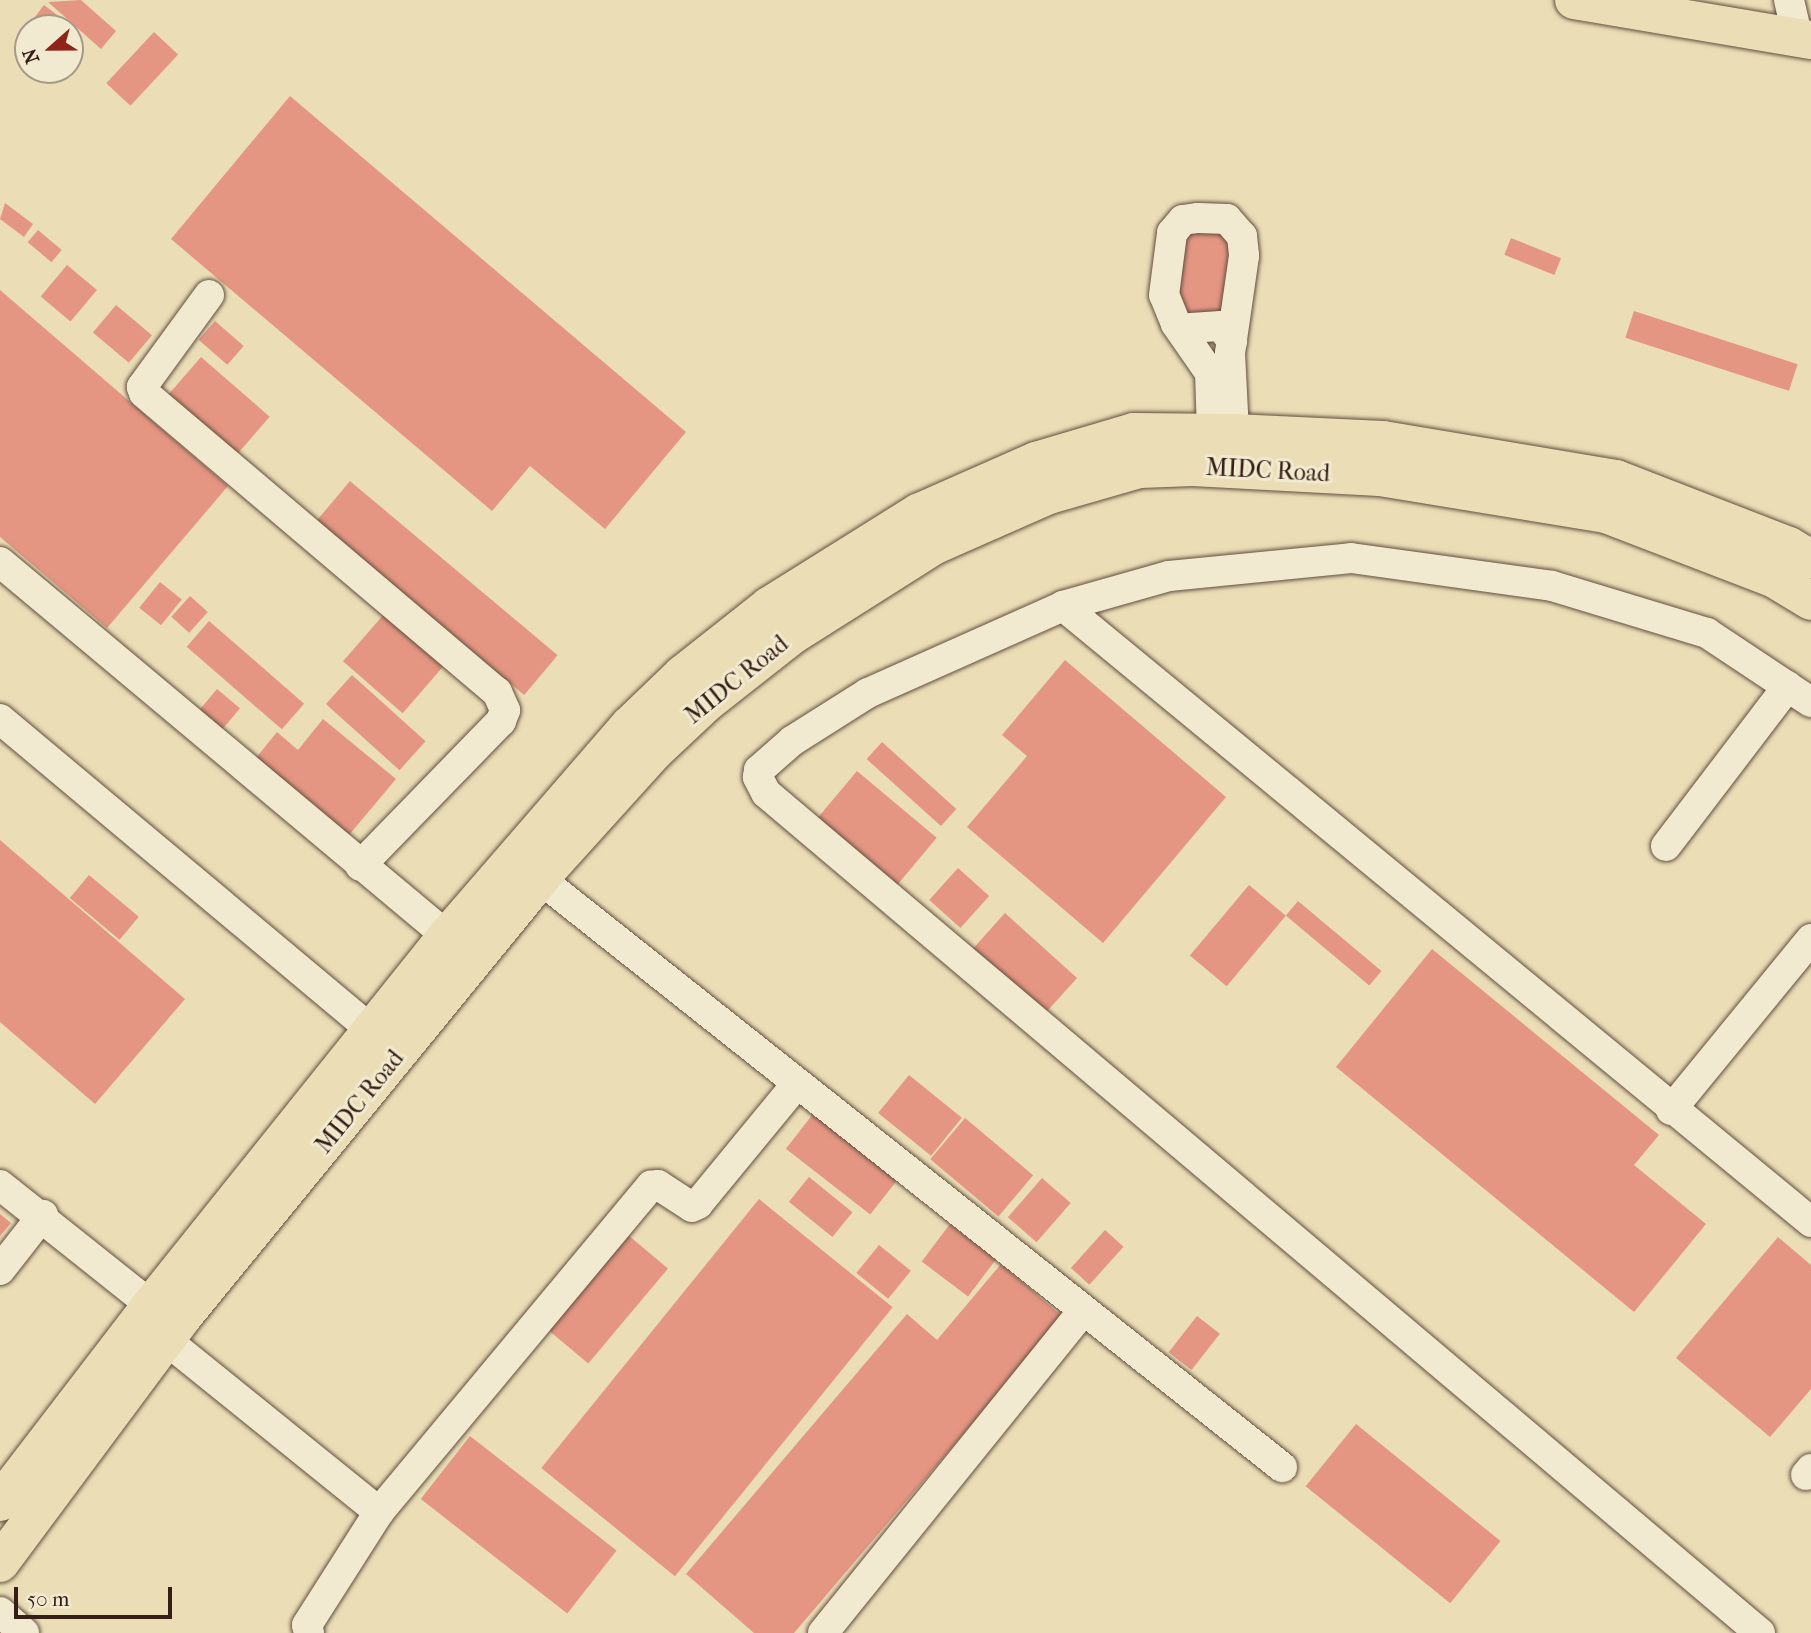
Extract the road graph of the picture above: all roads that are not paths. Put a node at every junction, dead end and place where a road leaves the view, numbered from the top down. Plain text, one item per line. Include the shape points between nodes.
1 (1574, 0) edge
2 (1789, 0) edge
3 (1805, 39) edge
4 (209, 295) dead end
5 (1184, 335) junction
6 (1232, 341) junction
7 (1223, 432) junction
8 (1811, 559) edge
9 (0, 562) edge
10 (1811, 601) edge
11 (1063, 606) junction
12 (1799, 694) edge
13 (0, 719) edge
14 (1666, 846) dead end
15 (360, 866) junction
16 (540, 879) junction
17 (447, 936) junction
18 (1809, 947) edge
19 (386, 1043) junction
20 (795, 1086) junction
21 (1671, 1110) junction
22 (0, 1185) edge
23 (43, 1215) junction
24 (1811, 1222) edge
25 (0, 1270) edge
26 (150, 1305) junction
27 (1083, 1311) junction
28 (166, 1340) junction
29 (1282, 1468) dead end
30 (0, 1502) edge
31 (379, 1512) junction
32 (0, 1563) edge
33 (0, 1612) edge
34 (24, 1633) edge
35 (309, 1633) edge
36 (823, 1633) edge
37 (1760, 1633) edge

1 - 3 main road
2 - 3 street
4 - 15 street via 142,387 144,393 487,683 505,710 501,721
5 - 6 street via 1198,326 1221,326
5 - 6 street via 1164,295 1172,233 1183,220 1227,219 1242,236 1244,256
5 - 7 street via 1210,373
6 - 7 street
7 - 8 main road, MIDC Road via 1383,440 1616,479 1788,545
7 - 17 main road, MIDC Road via 1134,432 1036,461 918,513 769,606 682,675 629,726
9 - 15 street
10 - 16 main road, MIDC Road via 1773,578 1606,514 1380,477 1193,467 1139,469 1049,495 935,545 790,636 706,703 654,752
11 - 12 street via 1169,576 1351,558 1552,586 1707,633
11 - 21 street
11 - 37 street via 868,694 792,741 759,770 759,783
12 - 14 street
13 - 19 street
15 - 17 street
16 - 19 main road, MIDC Road
16 - 20 street
17 - 19 main road, MIDC Road
18 - 21 street
19 - 26 main road, MIDC Road
19 - 28 main road, MIDC Road
20 - 27 street
20 - 31 street via 698,1204 692,1207 658,1185 651,1186
21 - 24 street
22 - 23 street
23 - 25 street
23 - 26 street
26 - 30 main road, MIDC Road
27 - 29 street
27 - 36 street
28 - 31 street
28 - 32 main road, MIDC Road
31 - 35 street via 307,1625
33 - 34 street

